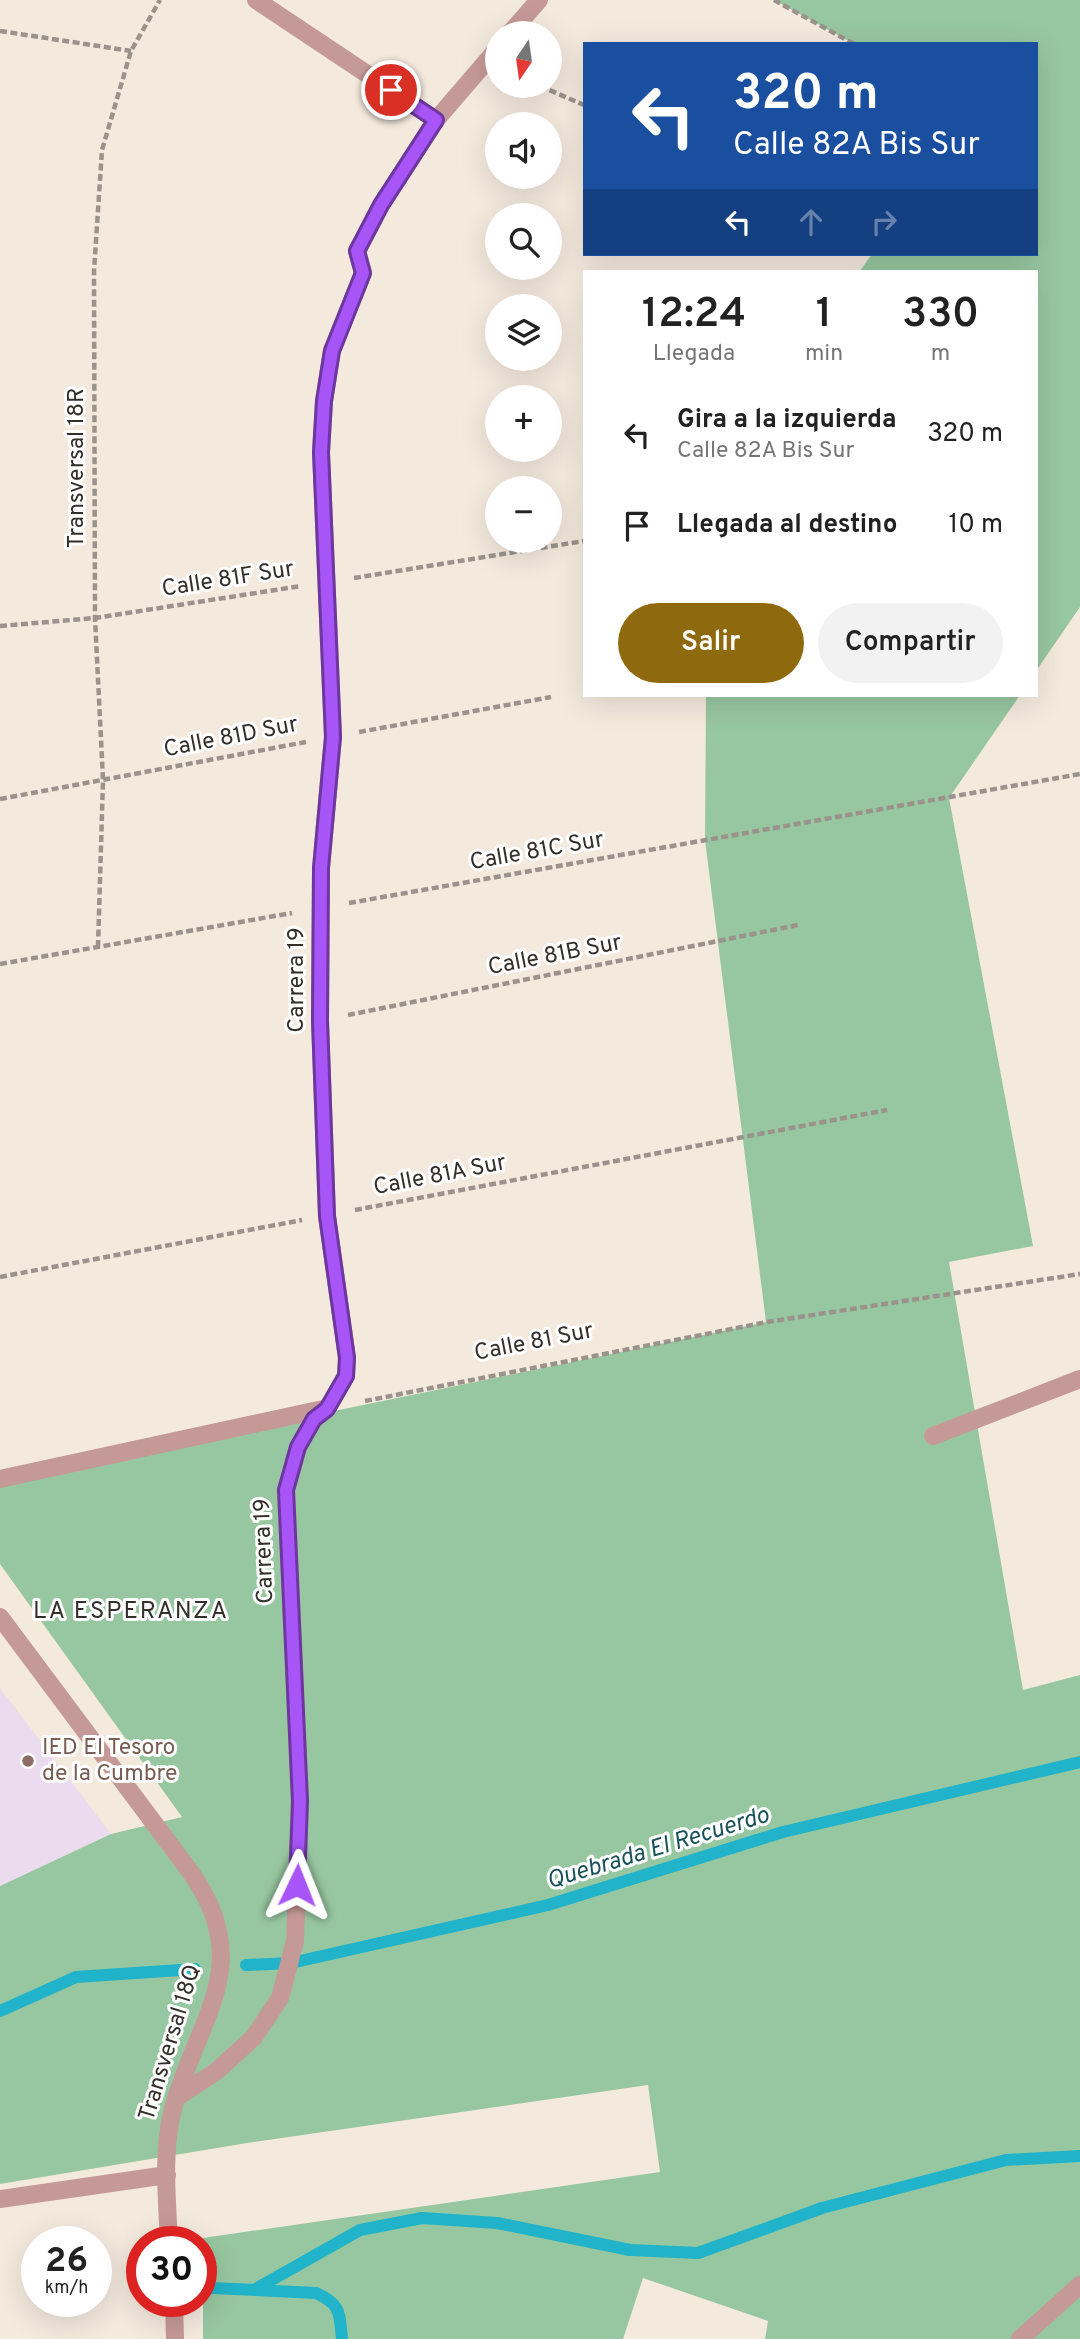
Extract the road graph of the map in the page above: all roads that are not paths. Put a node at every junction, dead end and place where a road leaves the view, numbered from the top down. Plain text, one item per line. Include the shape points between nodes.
1 (256, 0) edge
2 (539, 0) edge
3 (521, 21) edge
4 (485, 63) edge
5 (436, 120) junction
6 (1080, 1379) edge
7 (327, 1409) junction
8 (933, 1436) dead end
9 (0, 1479) edge
10 (0, 1617) edge
11 (176, 2098) junction
12 (167, 2175) junction
13 (0, 2199) edge
14 (169, 2226) edge
15 (1080, 2285) edge
16 (175, 2317) edge
17 (176, 2339) edge
18 (1020, 2339) edge

1 - 5 street
2 - 3 street
4 - 5 street, Carrera 19
5 - 7 street, Carrera 19 via 357,251 363,273 332,351 324,401 321,452 333,737 321,868 320,1021 327,1216 347,1358 346,1376
6 - 8 street
7 - 9 street
7 - 11 street, Carrera 19 via 314,1419 298,1447 286,1490 300,1801 296,1941 279,1998 254,2037 218,2070
10 - 11 street, Transversal 18Q via 192,1874 214,1914 221,1960 219,1983
11 - 12 street, Transversal 18Q
12 - 13 street
12 - 14 street, Transversal 18Q
15 - 18 street
16 - 17 street

